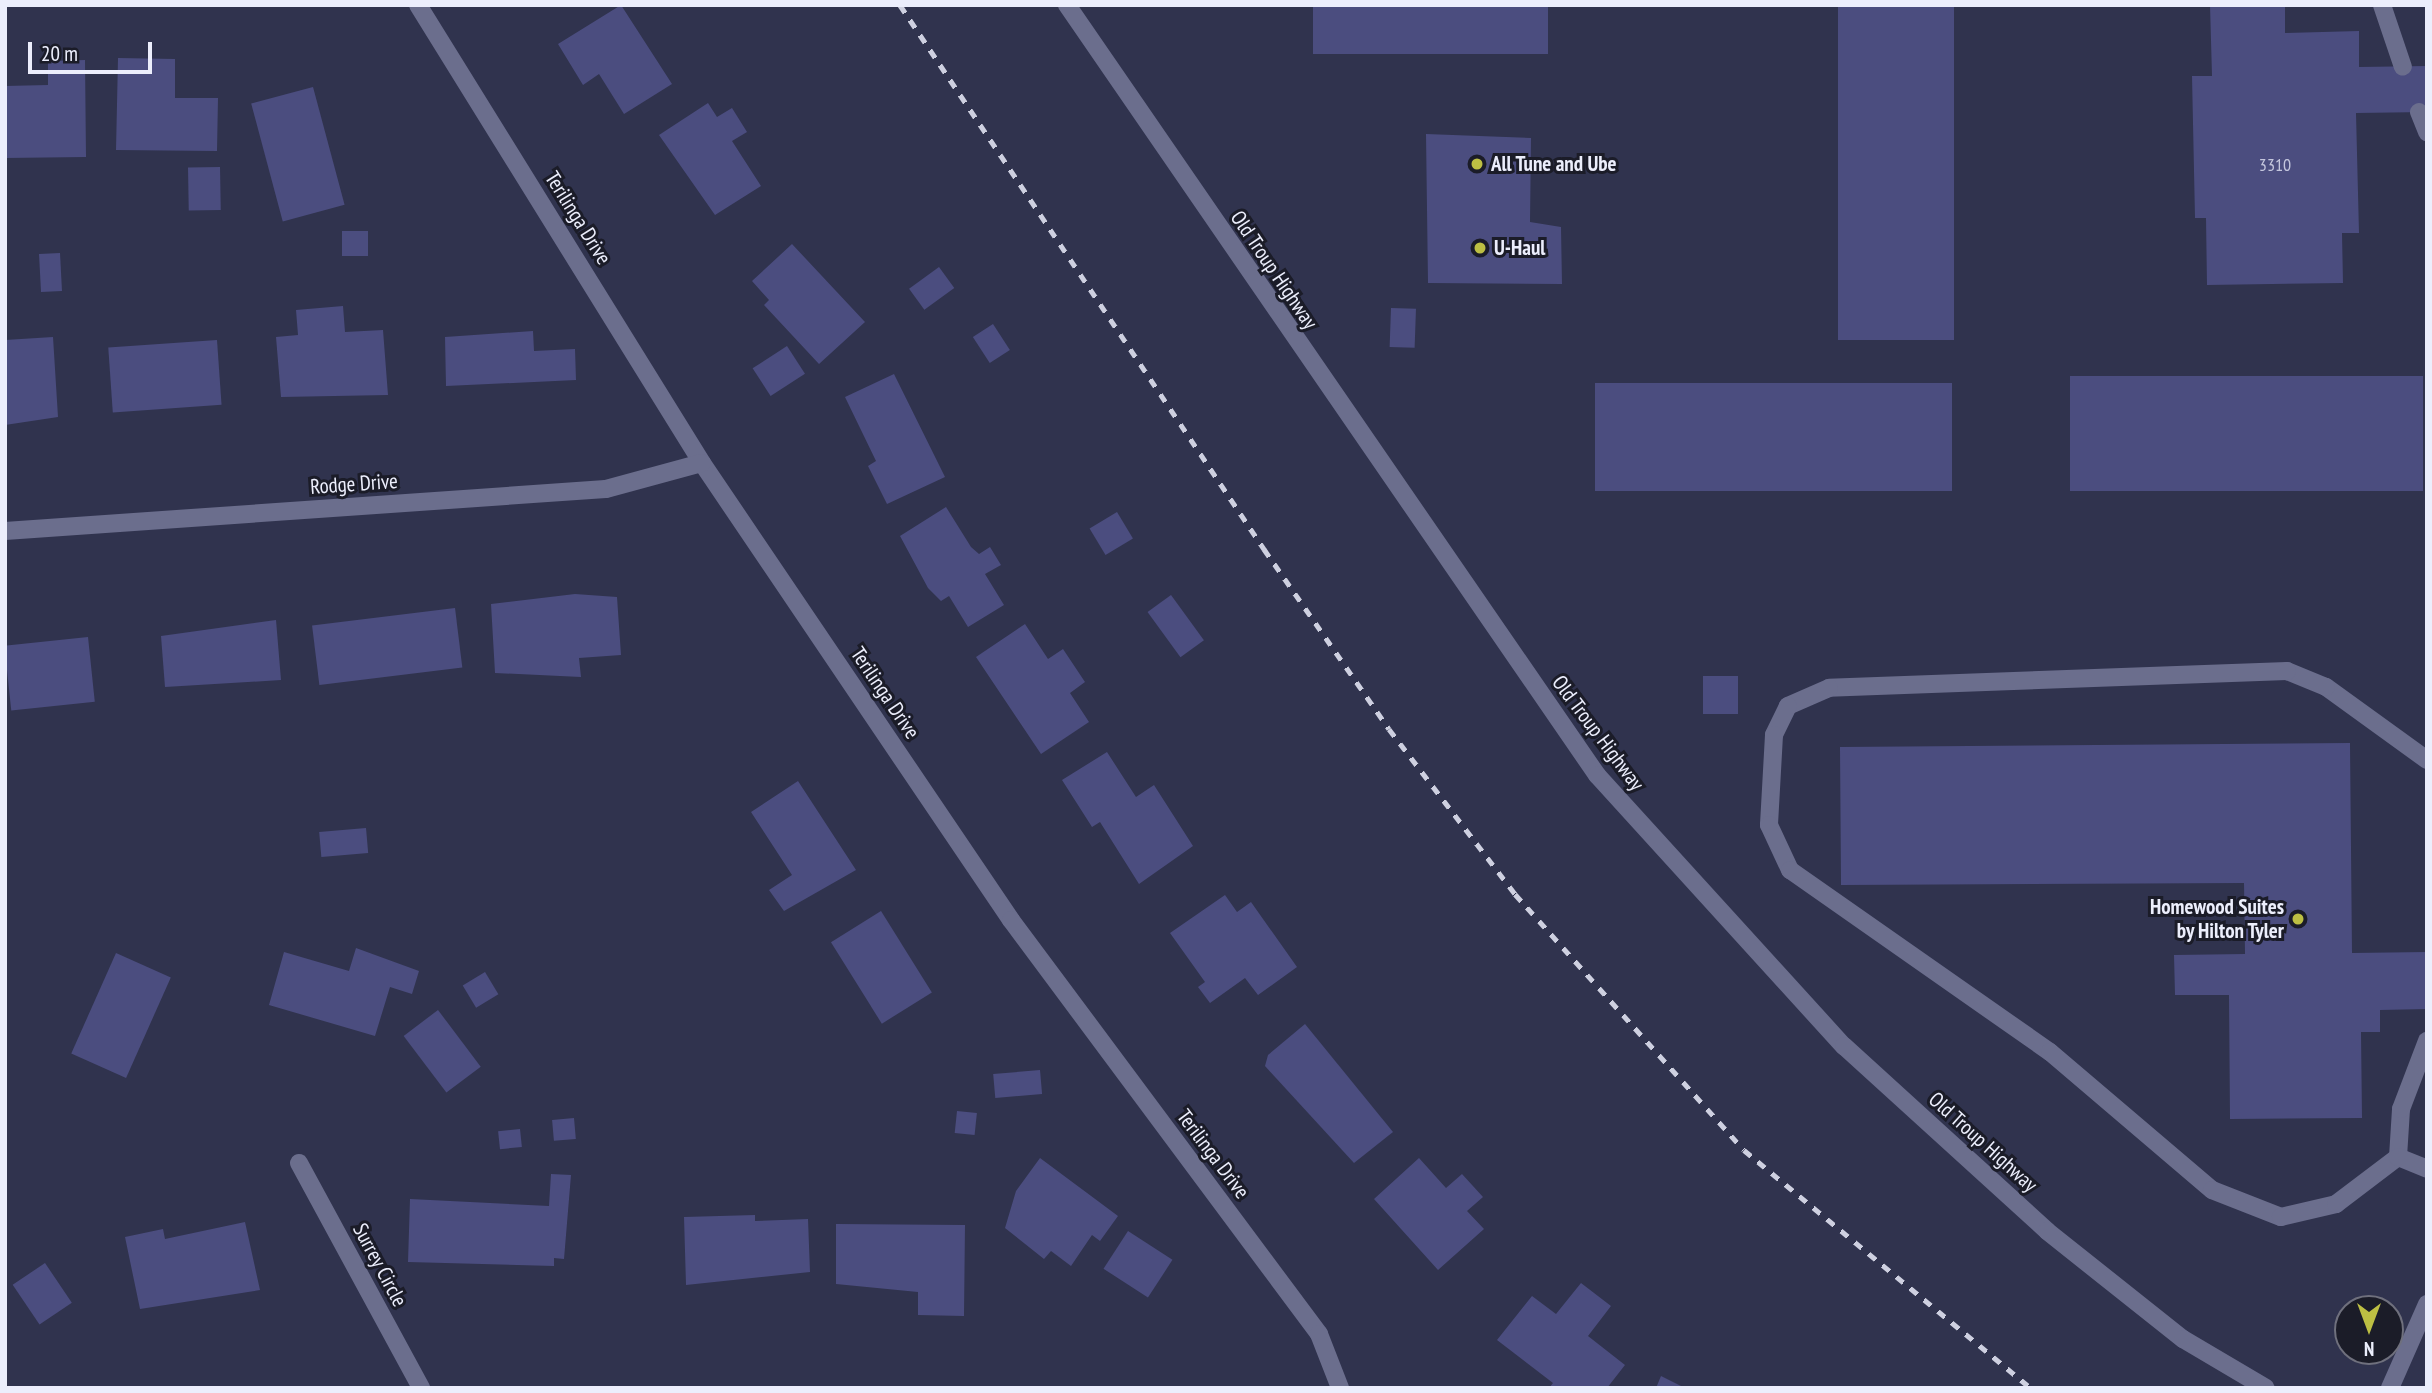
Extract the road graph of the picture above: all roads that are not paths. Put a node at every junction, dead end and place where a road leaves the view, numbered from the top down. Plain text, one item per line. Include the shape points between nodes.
1 (418, 5) edge
2 (1067, 5) edge
3 (2382, 5) edge
4 (2403, 66) dead end
5 (2419, 112) dead end
6 (2427, 132) edge
7 (702, 463) junction
8 (5, 531) edge
9 (2427, 760) edge
10 (2427, 1041) edge
11 (2398, 1157) junction
12 (299, 1163) dead end
13 (2427, 1169) edge
14 (2427, 1304) edge
15 (421, 1388) edge
16 (1340, 1388) edge
17 (2266, 1388) edge
18 (2390, 1388) edge

1 - 7 street, Terilinga Drive
2 - 17 street, Old Troup Highway via 1597,775 1844,1046 2047,1231 2183,1339
3 - 4 street
5 - 6 street
7 - 8 street, Rodge Drive via 607,489
7 - 16 street, Terilinga Drive via 1011,920 1319,1335
9 - 11 street via 2326,687 2287,671 1829,688 1788,706 1774,735 1769,825 1790,870 2050,1052 2212,1190 2281,1217 2336,1203
10 - 11 street via 2401,1109
11 - 13 street
12 - 15 street, Surrey Circle
14 - 18 street

